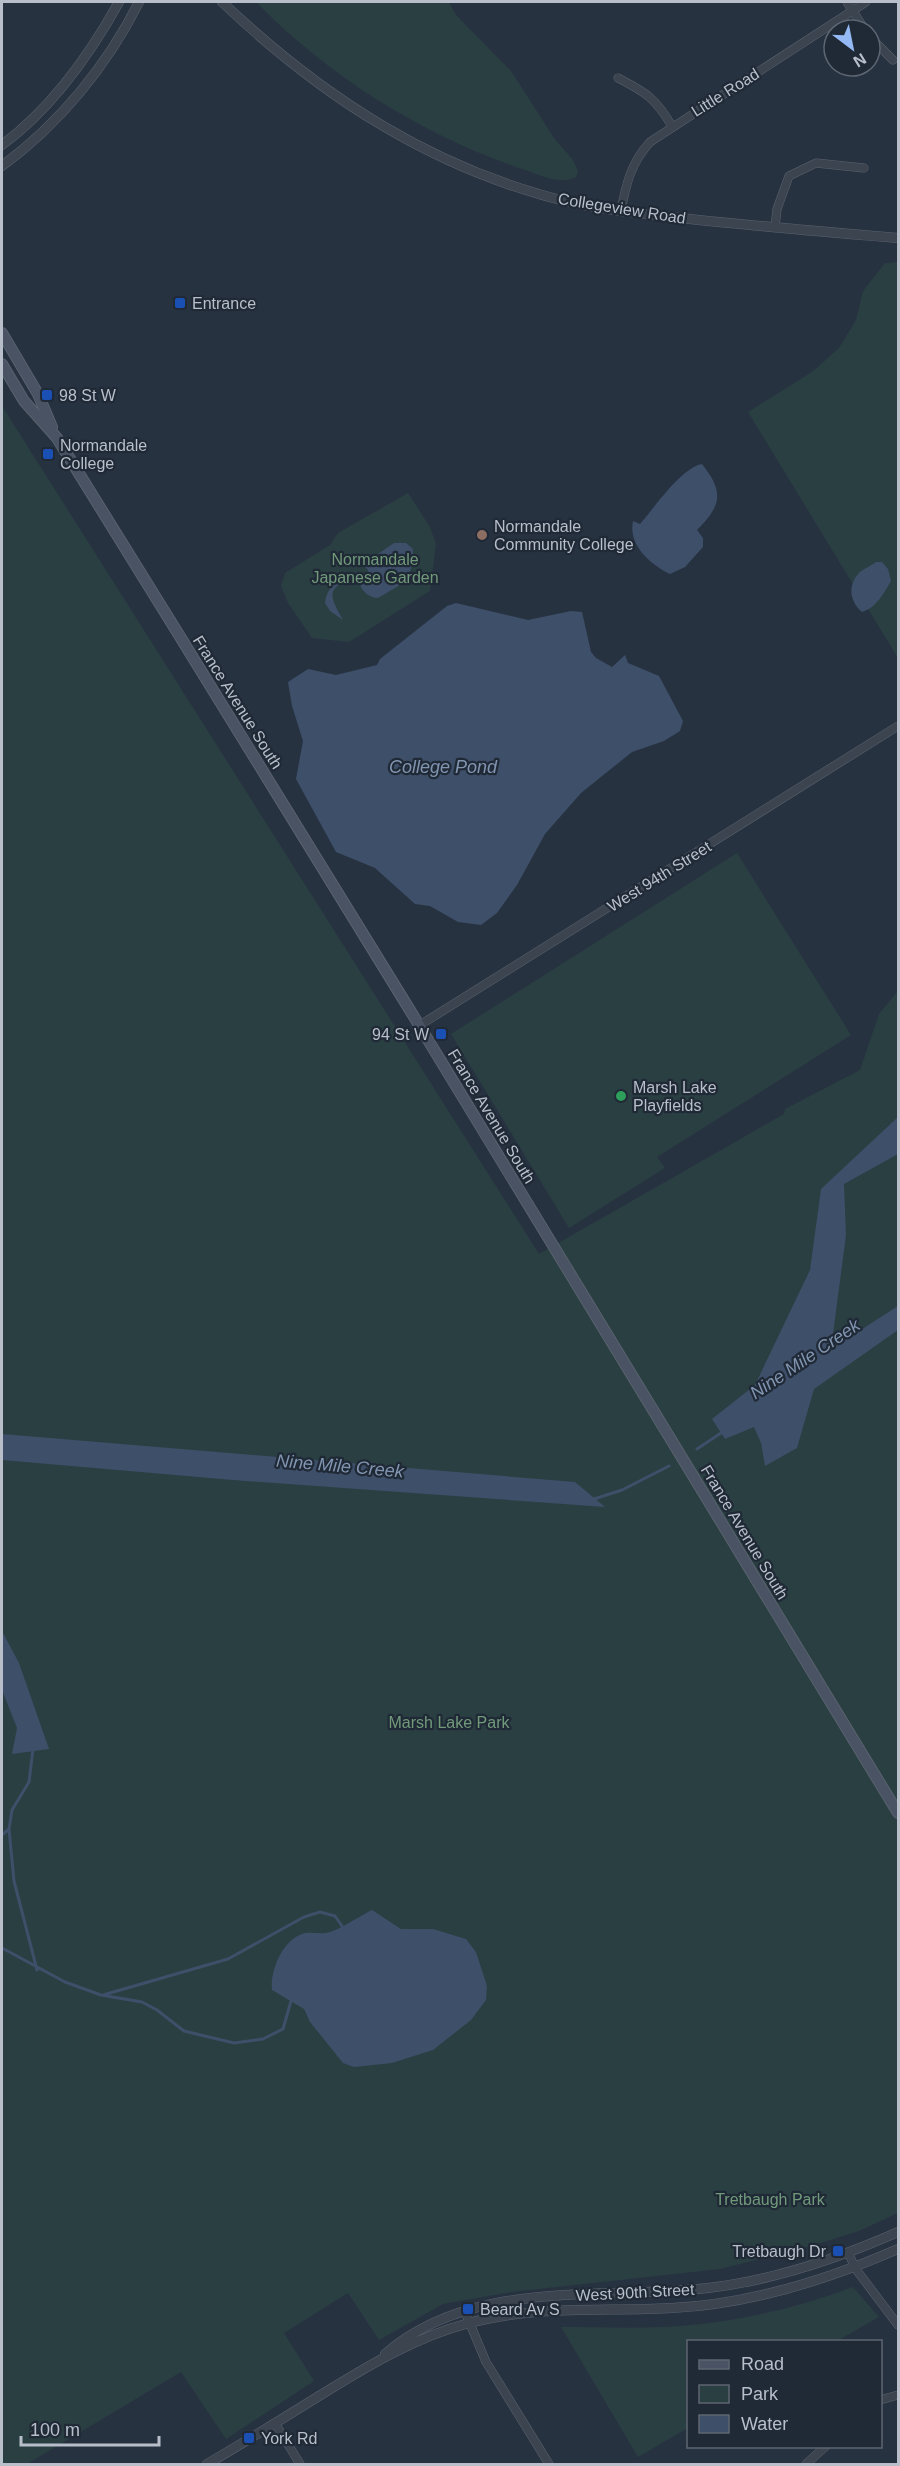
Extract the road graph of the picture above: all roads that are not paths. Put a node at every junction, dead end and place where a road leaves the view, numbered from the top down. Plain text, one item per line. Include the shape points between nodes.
1 (119, 2) edge
2 (140, 2) edge
3 (222, 2) edge
4 (847, 2) edge
5 (866, 2) edge
6 (853, 11) junction
7 (858, 18) edge
8 (882, 49) edge
9 (893, 60) dead end
10 (618, 78) dead end
11 (672, 126) junction
12 (2, 145) edge
13 (2, 166) edge
14 (864, 168) dead end
15 (621, 211) junction
16 (775, 227) junction
17 (898, 238) edge
18 (2, 333) edge
19 (2, 364) edge
20 (57, 438) junction
21 (898, 726) edge
22 (420, 1025) junction
23 (898, 1813) edge
24 (898, 2232) edge
25 (898, 2249) edge
26 (849, 2254) junction
27 (855, 2268) junction
28 (465, 2312) junction
29 (469, 2323) junction
30 (898, 2325) edge
31 (378, 2360) junction
32 (898, 2395) edge
33 (882, 2399) edge
34 (275, 2423) junction
35 (824, 2448) edge
36 (207, 2464) edge
37 (300, 2464) edge
38 (549, 2464) edge
39 (806, 2464) edge

1 - 12 street via 72,76
2 - 13 street via 113,48 75,98 24,150
3 - 15 street, Collegeview Road via 308,76 390,131 479,174 573,203
4 - 6 street
5 - 6 street, Little Road
6 - 7 street
6 - 11 street, Little Road
8 - 9 street
10 - 11 street via 646,93
11 - 15 street, Little Road via 638,156 630,171
14 - 16 street via 816,163 789,176
15 - 16 street, Collegeview Road
16 - 17 street, Collegeview Road
18 - 20 main road, France Avenue South via 38,394
19 - 20 main road, France Avenue South via 24,401
20 - 22 main road, France Avenue South
21 - 22 street, West 94th Street
22 - 23 main road, France Avenue South
24 - 26 street, West 90th Street
25 - 27 street, West 90th Street
26 - 27 street
26 - 28 street, West 90th Street via 780,2275 710,2288 503,2301
27 - 29 street, West 90th Street via 803,2285 674,2308 563,2309
27 - 30 street
28 - 29 street
28 - 31 street, West 90th Street via 424,2326
29 - 31 street, West 90th Street
29 - 38 street via 486,2362
31 - 34 street, West 90th Street
32 - 33 street
34 - 36 street, West 90th Street
34 - 37 street
35 - 39 street

